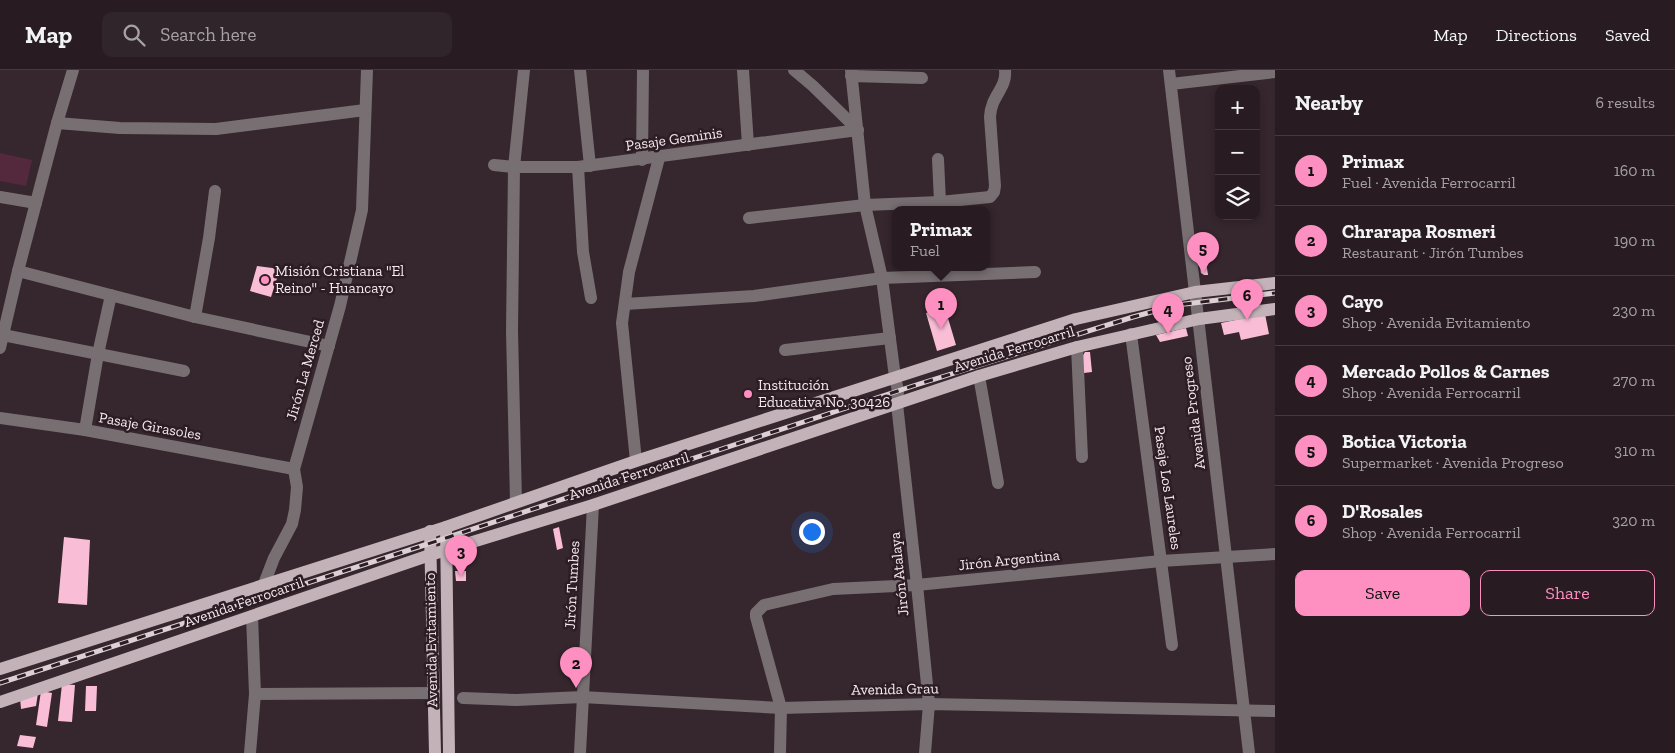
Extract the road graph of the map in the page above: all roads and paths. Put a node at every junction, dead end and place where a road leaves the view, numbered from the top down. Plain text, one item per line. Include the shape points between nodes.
1 (367, 70) edge
2 (524, 70) edge
3 (580, 70) edge
4 (642, 70) edge
5 (743, 70) edge
6 (794, 70) edge
7 (1005, 70) edge
8 (1169, 70) edge
9 (69, 71) edge
10 (1275, 72) edge
11 (851, 73) edge
12 (922, 78) dead end
13 (1171, 84) junction
14 (365, 110) junction
15 (57, 123) junction
16 (858, 130) junction
17 (748, 145) junction
18 (659, 158) junction
19 (642, 160) junction
20 (938, 160) dead end
21 (494, 165) dead end
22 (514, 167) junction
23 (584, 167) junction
24 (215, 191) dead end
25 (0, 197) edge
26 (940, 202) junction
27 (36, 203) junction
28 (865, 205) junction
29 (749, 218) dead end
30 (18, 271) junction
31 (1035, 272) dead end
32 (882, 278) junction
33 (1275, 283) edge
34 (1195, 292) junction
35 (111, 295) junction
36 (591, 298) dead end
37 (625, 304) junction
38 (1275, 309) edge
39 (195, 317) junction
40 (1199, 319) junction
41 (3, 334) junction
42 (1131, 334) junction
43 (890, 338) junction
44 (329, 346) junction
45 (1077, 347) junction
46 (0, 348) edge
47 (785, 350) dead end
48 (98, 354) junction
49 (184, 371) dead end
50 (979, 376) junction
51 (895, 377) junction
52 (898, 397) junction
53 (0, 418) edge
54 (85, 430) junction
55 (1082, 457) dead end
56 (636, 461) junction
57 (294, 469) junction
58 (998, 483) dead end
59 (516, 502) junction
60 (593, 505) junction
61 (446, 527) junction
62 (430, 531) junction
63 (446, 551) junction
64 (1275, 554) edge
65 (430, 555) junction
66 (1226, 557) junction
67 (1161, 561) junction
68 (264, 584) junction
69 (918, 585) junction
70 (252, 616) junction
71 (1172, 645) dead end
72 (0, 669) edge
73 (434, 693) junction
74 (255, 694) junction
75 (582, 697) junction
76 (463, 698) dead end
77 (0, 702) edge
78 (928, 704) junction
79 (781, 708) junction
80 (1244, 711) junction
81 (1275, 711) edge
82 (250, 753) edge
83 (258, 753) edge
84 (435, 753) edge
85 (449, 753) edge
86 (580, 753) edge
87 (780, 753) edge
88 (925, 753) edge
89 (1249, 753) edge

1 - 14 street, Jirón La Merced
2 - 22 street
3 - 23 street
4 - 19 street
5 - 17 street
6 - 16 street
7 - 26 street via 1006,80 991,106 994,192 990,198
8 - 13 street, Avenida Progreso
9 - 15 street
10 - 13 street
11 - 12 street
11 - 16 street, Jirón Atalaya
13 - 34 street, Avenida Progreso
14 - 15 street via 216,129 120,128
14 - 44 street, Jirón La Merced via 362,210
15 - 27 street
16 - 17 street, Pasaje Geminis
16 - 28 street, Jirón Atalaya
17 - 18 street, Pasaje Geminis
18 - 19 street, Pasaje Geminis
18 - 37 street via 629,272
19 - 23 street, Pasaje Geminis
20 - 26 street
21 - 22 street, Pasaje Geminis
22 - 23 street, Pasaje Geminis
22 - 59 street via 512,330
23 - 36 street via 583,252
24 - 39 street
25 - 27 street
26 - 28 street
27 - 30 street
28 - 29 street
28 - 32 street, Jirón Atalaya
30 - 35 street
30 - 41 street
31 - 32 street
32 - 37 street via 754,296
32 - 43 street, Jirón Atalaya
33 - 34 main road, Avenida Ferrocarril
34 - 40 street, Avenida Progreso
34 - 51 main road, Avenida Ferrocarril via 1076,319
35 - 39 street
35 - 48 street
37 - 56 street via 622,323
38 - 40 main road, Avenida Ferrocarril
39 - 44 street
40 - 42 main road, Avenida Ferrocarril
40 - 66 street, Avenida Progreso
41 - 46 street
41 - 48 street
42 - 45 main road, Avenida Ferrocarril
42 - 67 street, Pasaje Los Laureles
43 - 47 street
43 - 51 street, Jirón Atalaya
44 - 57 street, Jirón La Merced
45 - 50 main road, Avenida Ferrocarril
45 - 55 street
48 - 49 street
48 - 54 street
50 - 52 main road, Avenida Ferrocarril
50 - 58 street
51 - 52 street, Jirón Atalaya
51 - 56 main road, Avenida Ferrocarril
52 - 60 main road, Avenida Ferrocarril
52 - 69 street, Jirón Atalaya
53 - 54 street, Pasaje Girasoles
54 - 57 street, Pasaje Girasoles
56 - 59 main road, Avenida Ferrocarril
57 - 68 street, Jirón La Merced via 296,488 292,524
59 - 61 main road, Avenida Ferrocarril
60 - 63 main road, Avenida Ferrocarril
60 - 75 street, Jirón Tumbes
61 - 62 main road, Avenida Ferrocarril
61 - 63 main road, Avenida Evitamiento
62 - 65 main road, Avenida Evitamiento
62 - 68 main road, Avenida Ferrocarril
63 - 65 main road, Avenida Ferrocarril
63 - 85 main road, Avenida Evitamiento
64 - 66 street, Jirón Argentina
65 - 70 main road, Avenida Ferrocarril
65 - 73 main road, Avenida Evitamiento
66 - 67 street, Jirón Argentina
66 - 80 street, Avenida Progreso
67 - 69 street, Jirón Argentina
67 - 71 street, Pasaje Los Laureles
68 - 72 main road, Avenida Ferrocarril
69 - 78 street, Jirón Atalaya
69 - 79 street, Jirón Argentina via 833,588 764,605 756,617
70 - 74 street
70 - 77 main road, Avenida Ferrocarril
73 - 74 street
73 - 84 main road, Avenida Evitamiento
74 - 82 street
75 - 76 street, Avenida Grau
75 - 79 street, Avenida Grau
75 - 86 street, Jirón Tumbes
78 - 79 street, Avenida Grau
78 - 80 street, Avenida Grau
78 - 88 street, Jirón Atalaya
79 - 87 street
80 - 81 street, Avenida Grau
80 - 89 street, Avenida Progreso
82 - 83 street

